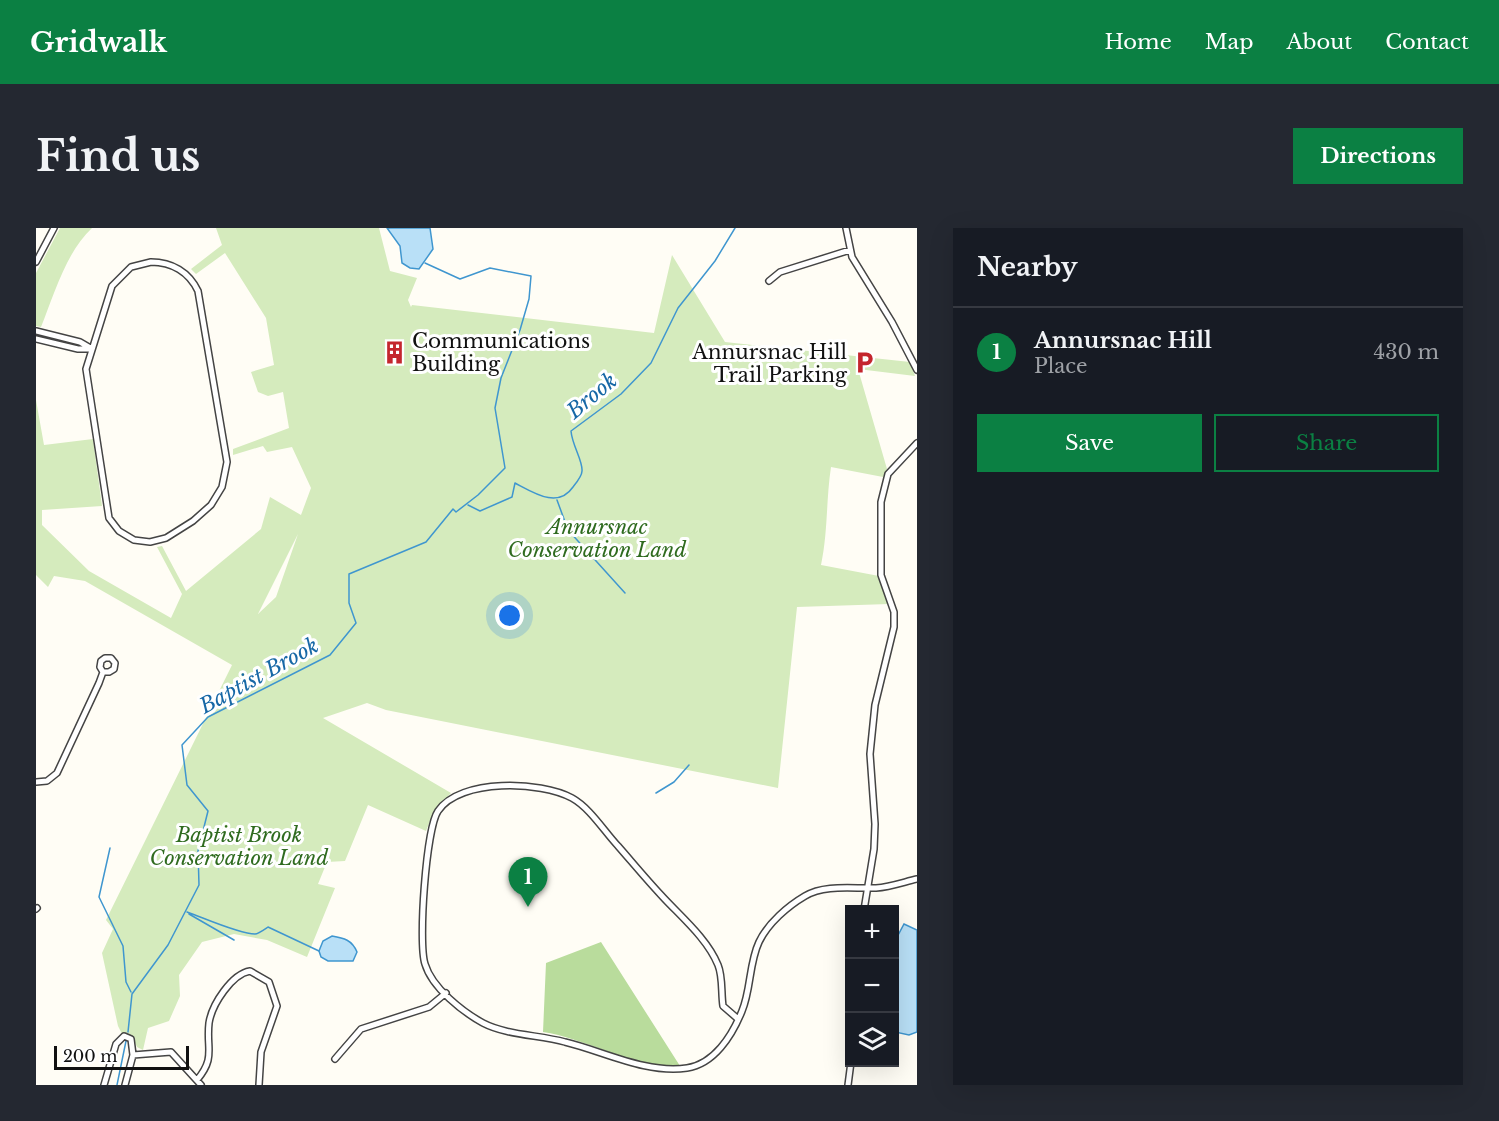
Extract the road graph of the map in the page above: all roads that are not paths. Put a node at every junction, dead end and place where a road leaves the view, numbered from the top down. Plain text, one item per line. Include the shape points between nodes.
1 (54, 228) edge
2 (846, 228) edge
3 (850, 250) junction
4 (36, 262) edge
5 (769, 281) dead end
6 (36, 331) edge
7 (36, 339) edge
8 (92, 349) junction
9 (917, 370) edge
10 (917, 443) edge
11 (103, 672) dead end
12 (36, 783) edge
13 (917, 879) edge
14 (867, 888) junction
15 (865, 905) edge
16 (446, 993) junction
17 (738, 1019) junction
18 (133, 1055) junction
19 (335, 1059) dead end
20 (850, 1067) edge
21 (199, 1082) edge
22 (104, 1085) edge
23 (125, 1085) edge
24 (259, 1085) edge
25 (848, 1085) edge

1 - 4 street
2 - 3 street
3 - 5 street via 780,272
3 - 9 street
6 - 8 street
7 - 8 street
8 - 8 street via 86,380 108,515 117,529 130,538 163,540 207,510 219,494 227,468 201,302 193,282 182,270 162,262 146,262 126,270 109,291
10 - 14 street via 888,474 881,502 881,575 894,612 894,627 875,705 870,754 874,849
11 - 12 street via 57,773
13 - 14 street
14 - 15 street
14 - 17 street via 819,890 779,915 759,943
16 - 17 street via 484,1024 666,1069 697,1067 708,1061
16 - 17 street via 425,967 422,948 433,820 447,801 466,790 529,788 573,799 593,818 710,952 718,966 723,1006
16 - 19 street via 429,1007 361,1029
18 - 21 street via 171,1052
18 - 22 street via 131,1039 120,1037
18 - 23 street
20 - 25 street
21 - 24 street via 207,1067 213,1010 236,976 250,971 269,982 277,1006 261,1052

